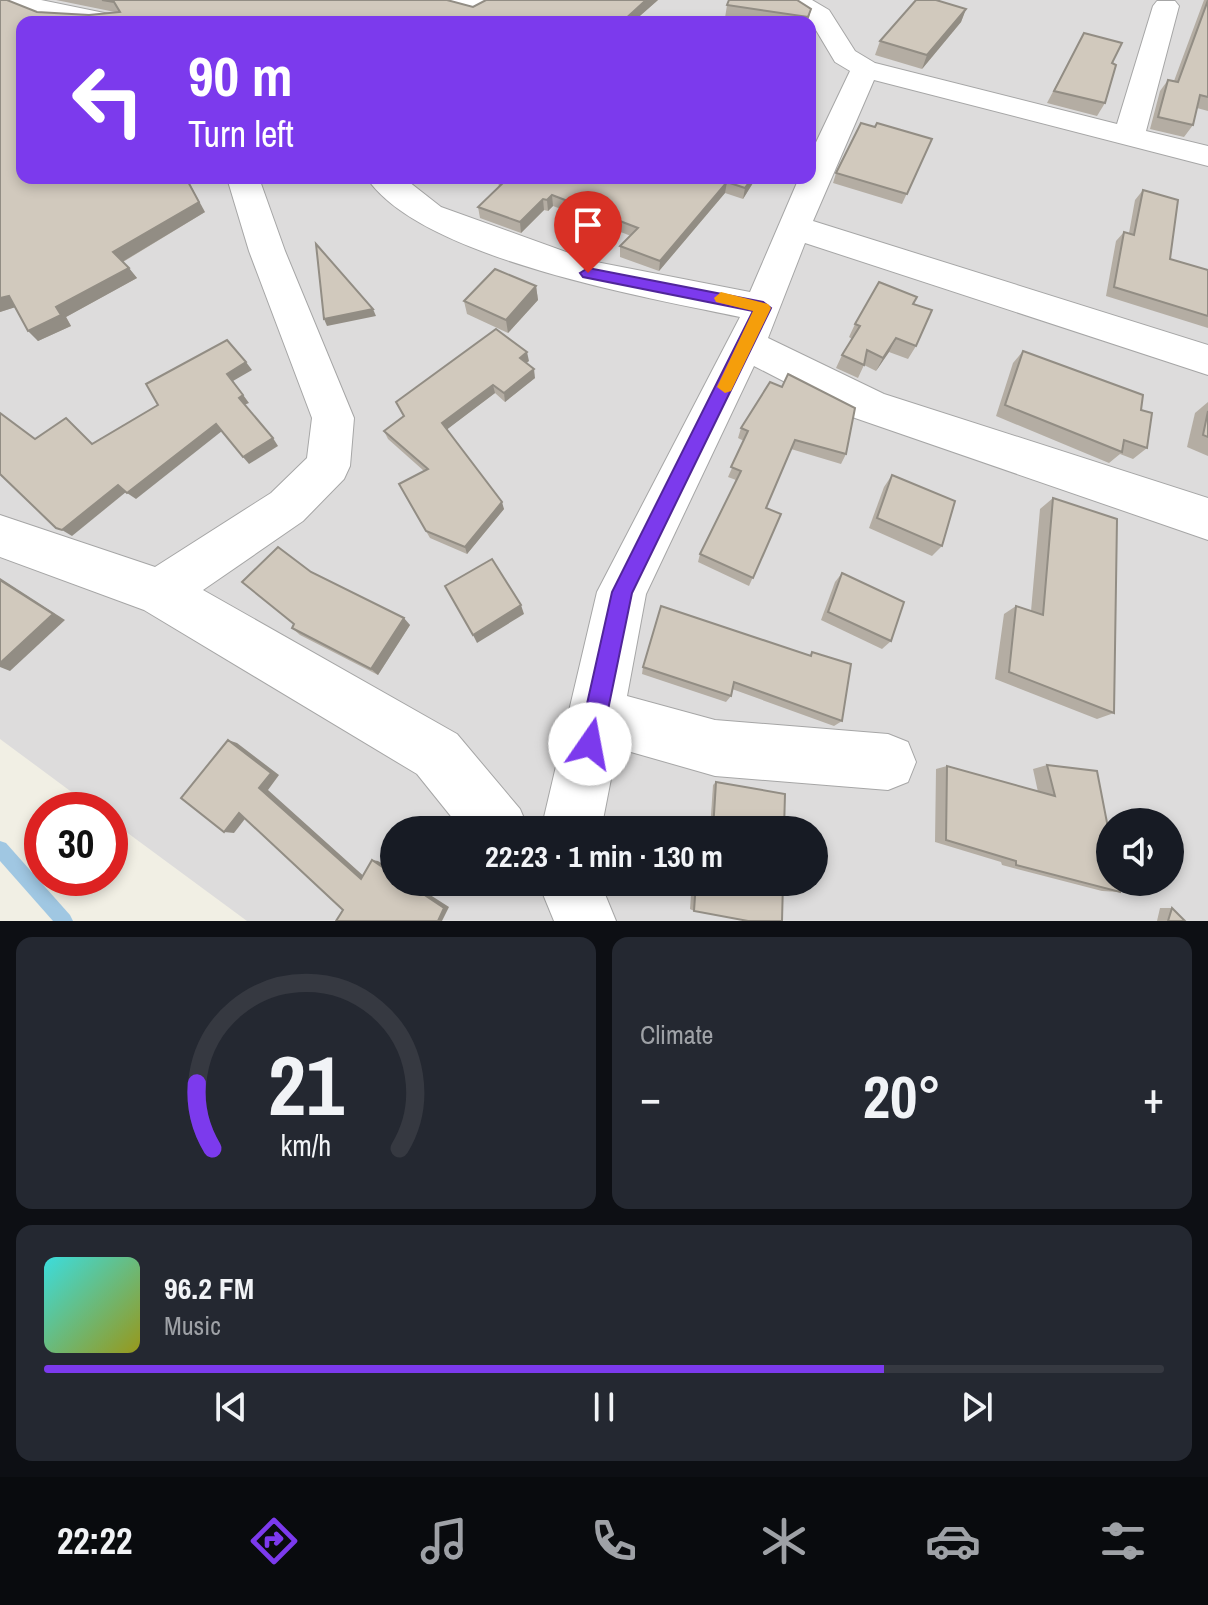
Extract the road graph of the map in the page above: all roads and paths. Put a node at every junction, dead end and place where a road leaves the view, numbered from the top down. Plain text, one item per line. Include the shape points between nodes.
1 (20, 0) edge
2 (449, 0) edge
3 (488, 0) edge
4 (794, 0) edge
5 (1166, 6) dead end
6 (72, 16) edge
7 (865, 69) junction
8 (1129, 136) junction
9 (1208, 156) edge
10 (816, 177) edge
11 (245, 184) edge
12 (390, 184) edge
13 (813, 184) edge
14 (793, 227) junction
15 (754, 326) junction
16 (1208, 360) edge
17 (1208, 519) edge
18 (0, 536) edge
19 (159, 592) junction
20 (596, 715) junction
21 (888, 762) dead end
22 (488, 816) edge
23 (574, 816) edge
24 (575, 896) edge
25 (585, 921) edge

1 - 6 street
2 - 3 street via 475,7
4 - 7 street via 820,15 845,56
5 - 8 street
7 - 8 street
7 - 10 street
8 - 9 street
11 - 19 street via 333,418 328,466 287,507
12 - 15 street via 429,215 510,247
13 - 14 street
14 - 15 street
14 - 16 street
15 - 17 street via 870,406
15 - 20 street via 622,592
18 - 19 street
19 - 22 street via 437,754
20 - 21 street via 715,748
20 - 23 street
24 - 25 street

